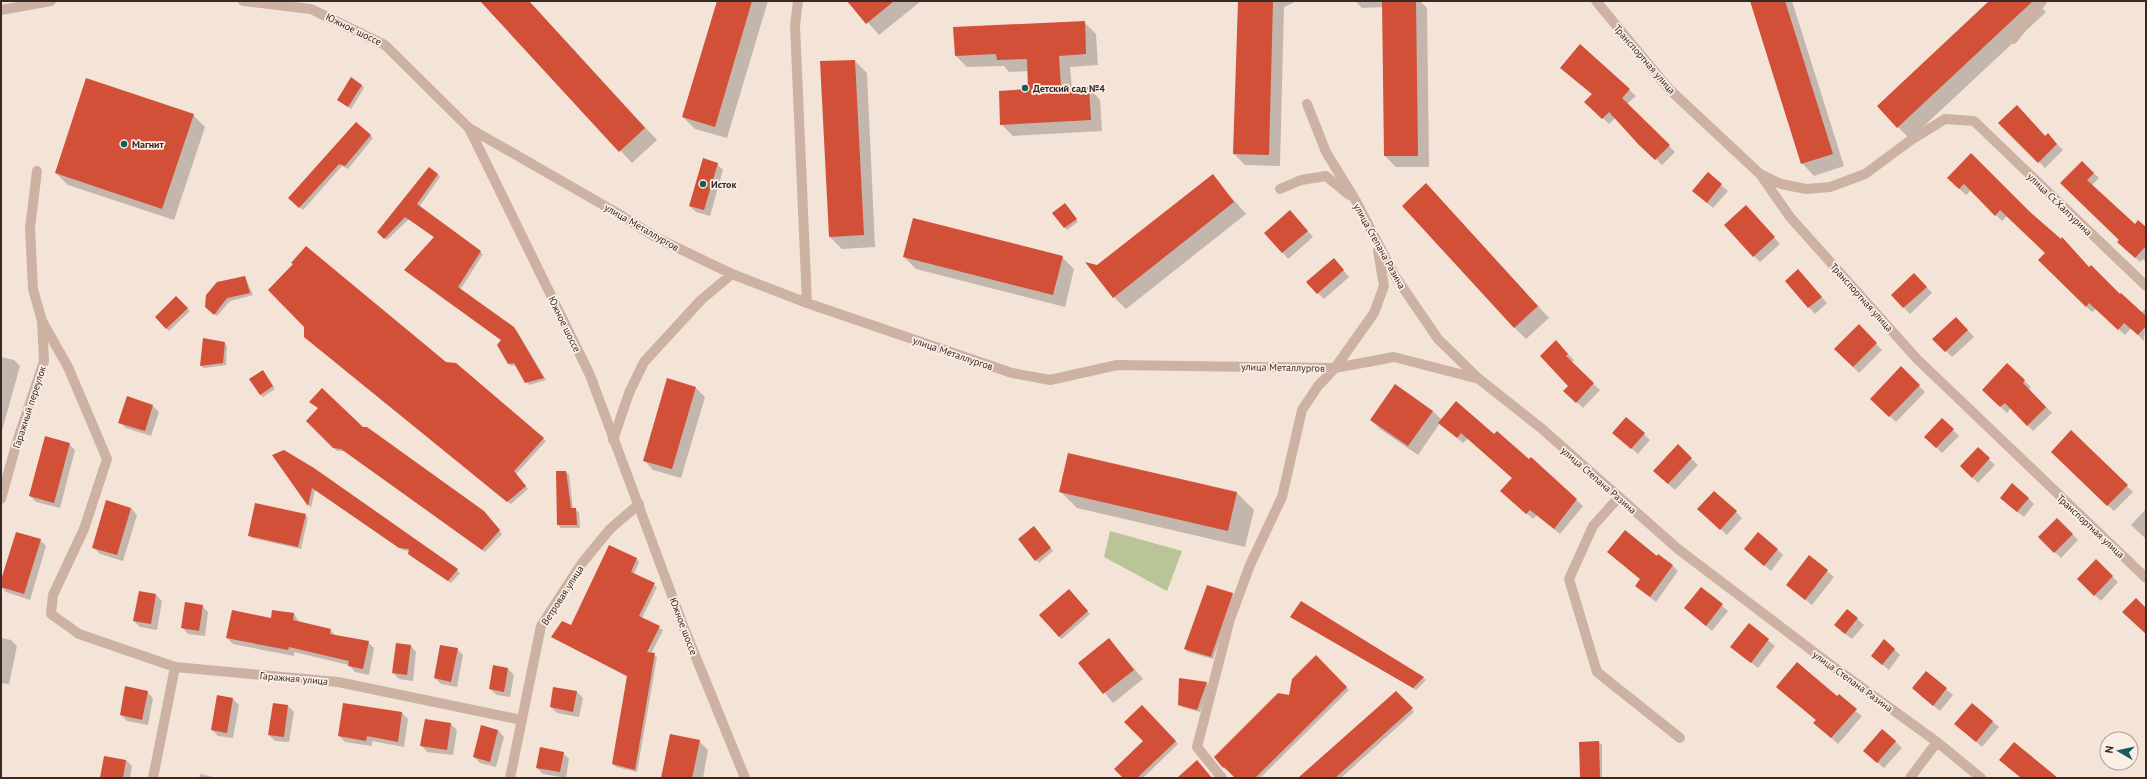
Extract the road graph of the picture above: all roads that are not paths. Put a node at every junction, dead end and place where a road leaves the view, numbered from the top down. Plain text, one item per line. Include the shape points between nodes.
1 (51, 1) edge
2 (243, 1) edge
3 (798, 1) edge
4 (1596, 1) edge
5 (2042, 1) edge
6 (1, 10) edge
7 (2014, 39) dead end
8 (1307, 104) dead end
9 (469, 128) junction
10 (37, 171) dead end
11 (1760, 174) junction
12 (1280, 189) dead end
13 (1356, 201) junction
14 (1377, 241) junction
15 (732, 274) junction
16 (2146, 286) edge
17 (807, 303) junction
18 (42, 321) junction
19 (1335, 368) junction
20 (1479, 379) junction
21 (613, 440) junction
22 (1619, 497) junction
23 (1, 499) edge
24 (639, 504) junction
25 (2146, 578) edge
26 (175, 667) junction
27 (522, 720) junction
28 (1680, 738) dead end
29 (1937, 742) junction
30 (154, 778) edge
31 (510, 778) edge
32 (745, 778) edge
33 (1222, 778) edge
34 (1910, 778) edge
35 (1981, 778) edge

1 - 6 street
2 - 9 street, Южное шоссе via 311,9 385,45
3 - 17 street via 795,26
4 - 11 street, Транспортная улица via 1669,89
5 - 7 street
8 - 13 street, улица Степана Разина via 1326,152
9 - 15 street, улица Металлургов via 657,238
9 - 21 street, Южное шоссе via 590,375
10 - 18 street, Гаражный переулок via 30,228 33,289
11 - 16 street, улица Ст.Халтурина via 1782,184 1806,189 1830,187 1865,174 1945,120 1974,121
11 - 25 street, Транспортная улица via 1790,217 1917,358
12 - 13 street via 1301,180 1326,176
13 - 14 street, улица Степана Разина
14 - 19 street via 1384,286 1374,312
14 - 20 street, улица Степана Разина via 1395,276 1438,339
15 - 17 street, улица Металлургов
15 - 21 street via 701,300 644,362 629,393
17 - 19 street, улица Металлургов via 1012,373 1050,380 1117,365
18 - 23 street, Гаражный переулок via 44,361
18 - 26 street, Гаражная улица via 68,367 107,459 84,529 53,595 51,614 79,634
19 - 20 street, улица Металлургов via 1394,357
19 - 33 street via 1318,386 1302,410 1282,497 1250,565 1230,619 1197,747
20 - 22 street, улица Степана Разина via 1541,428
21 - 24 street, Южное шоссе
22 - 28 street via 1593,526 1569,579 1597,672
22 - 29 street, улица Степана Разина via 1678,549
24 - 27 street, Ветровая улица via 610,529 582,562 541,626
24 - 32 street, Южное шоссе via 684,628
26 - 27 street, Гаражная улица via 338,682
26 - 30 street
27 - 31 street, Ветровая улица
29 - 34 street
29 - 35 street, улица Степана Разина

